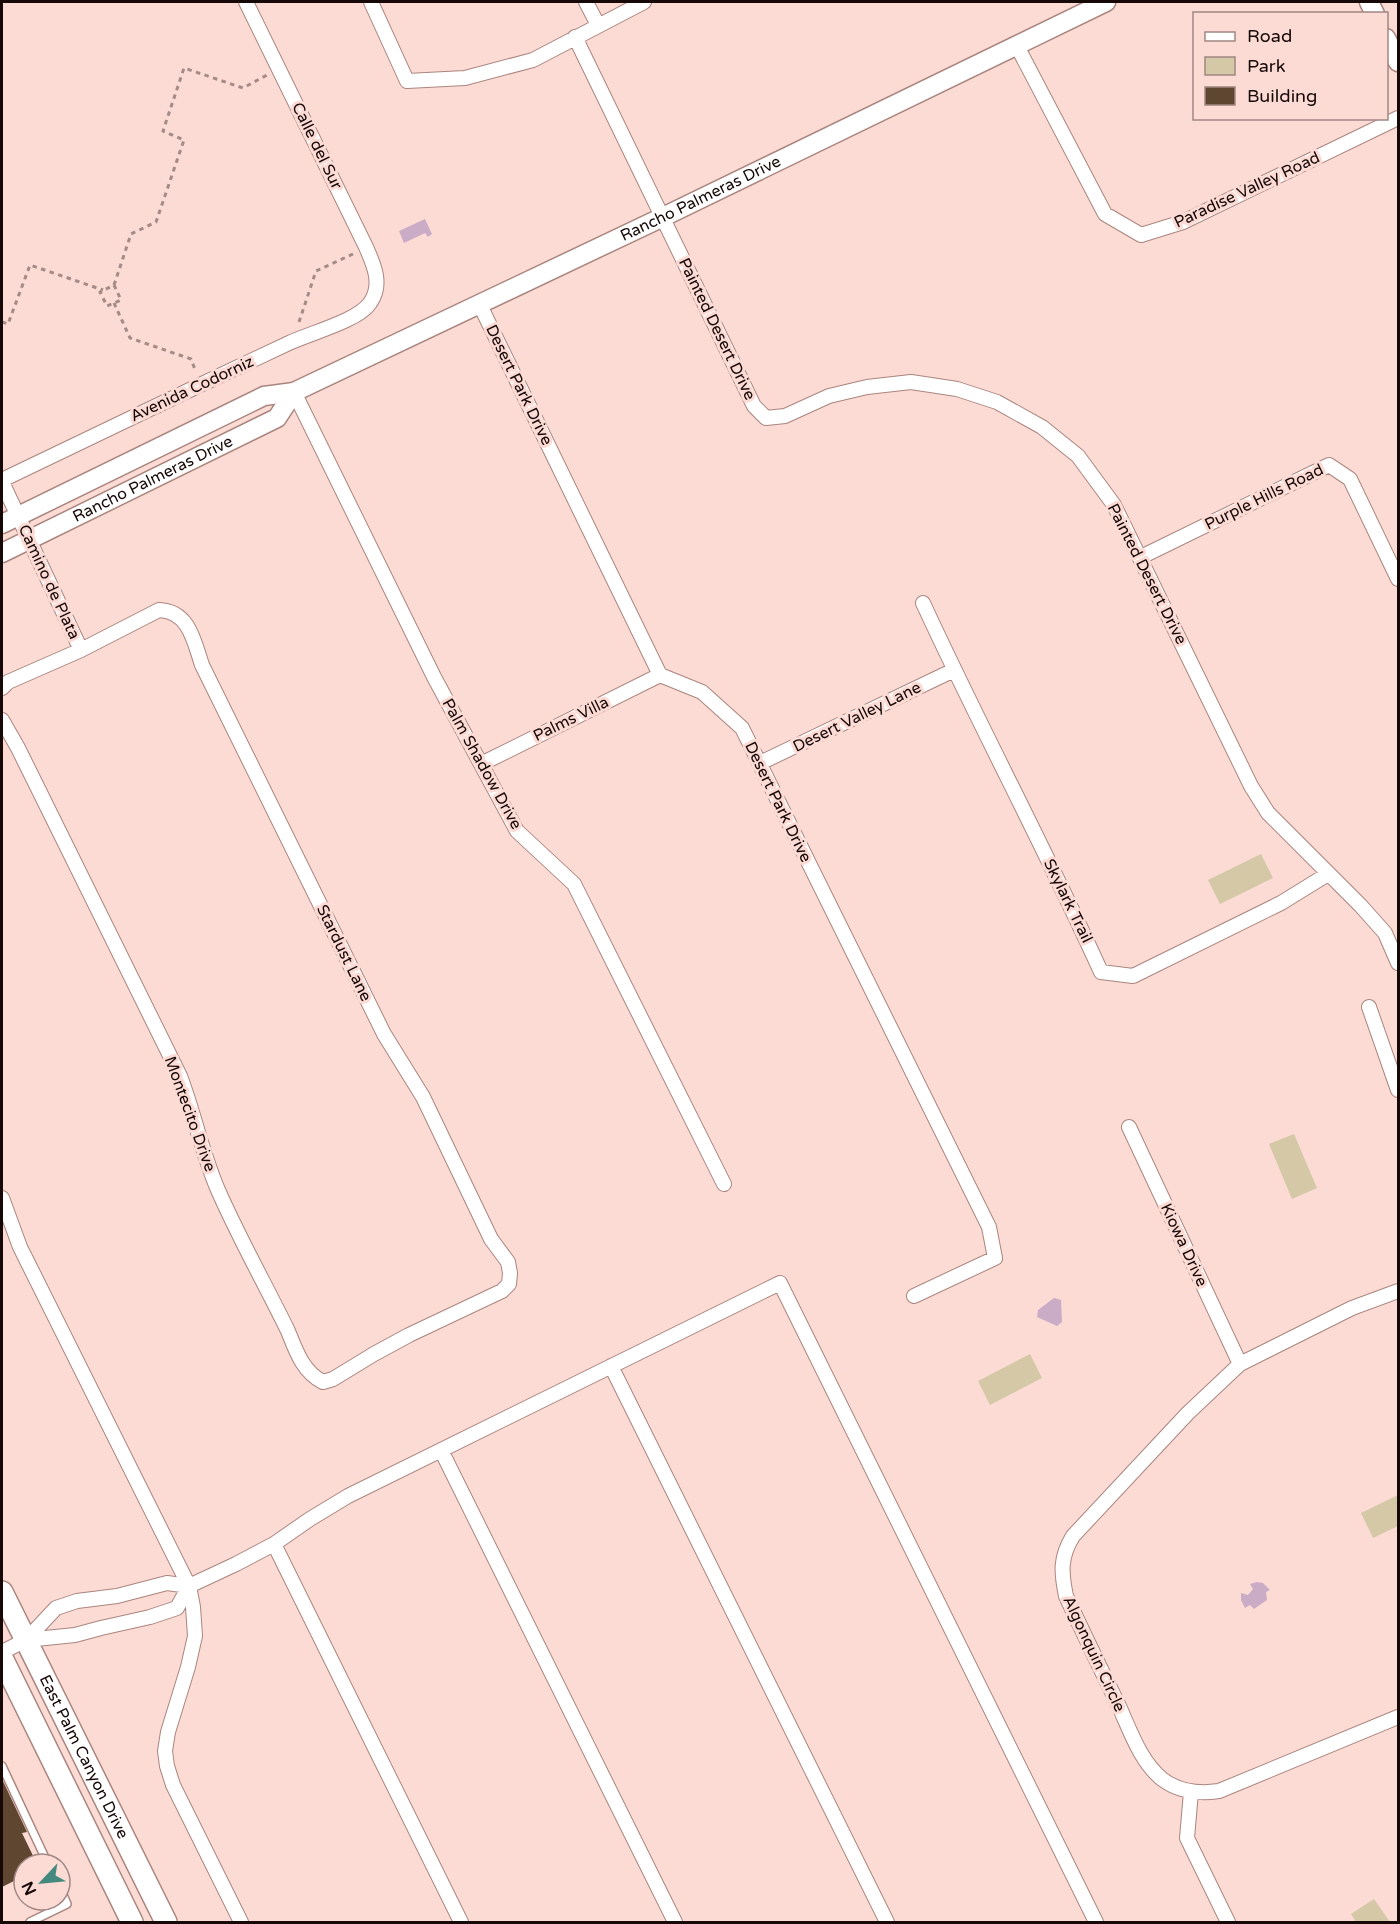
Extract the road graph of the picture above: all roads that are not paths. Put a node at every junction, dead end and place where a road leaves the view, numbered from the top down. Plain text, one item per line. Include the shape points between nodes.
1 (246, 2) edge
2 (371, 2) edge
3 (586, 2) edge
4 (644, 2) edge
5 (1106, 2) edge
6 (598, 25) junction
7 (574, 37) junction
8 (1388, 42) edge
9 (1017, 46) junction
10 (1398, 62) edge
11 (1398, 118) edge
12 (663, 218) junction
13 (375, 293) joint
14 (479, 303) junction
15 (294, 392) junction
16 (2, 481) edge
17 (18, 516) junction
18 (2, 524) edge
19 (29, 539) junction
20 (2, 553) edge
21 (1141, 557) junction
22 (1398, 579) edge
23 (924, 603) dead end
24 (81, 650) junction
25 (954, 670) junction
26 (660, 675) junction
27 (2, 688) edge
28 (2, 720) edge
29 (760, 763) junction
30 (481, 764) junction
31 (1328, 874) junction
32 (1398, 963) edge
33 (1369, 1007) dead end
34 (1398, 1090) edge
35 (1129, 1126) dead end
36 (724, 1184) dead end
37 (2, 1198) edge
38 (1398, 1291) edge
39 (914, 1296) dead end
40 (409, 1335) joint
41 (1240, 1364) junction
42 (611, 1366) junction
43 (441, 1450) junction
44 (274, 1544) junction
45 (189, 1586) junction
46 (2, 1592) edge
47 (26, 1640) junction
48 (2, 1653) edge
49 (2, 1658) edge
50 (1398, 1717) edge
51 (2, 1766) edge
52 (1191, 1792) junction
53 (42, 1852) edge
54 (52, 1912) edge
55 (30, 1923) edge
56 (132, 1923) edge
57 (166, 1923) edge
58 (241, 1923) edge
59 (461, 1923) edge
60 (675, 1923) edge
61 (887, 1923) edge
62 (1096, 1923) edge
63 (1228, 1923) edge

1 - 13 street, Calle del Sur via 366,247 376,271
2 - 7 street via 407,81 465,78 533,60
3 - 6 street
4 - 6 street
5 - 9 street, Rancho Palmeras Drive
6 - 7 street
7 - 12 street, Painted Desert Drive
8 - 10 street
9 - 11 street, Paradise Valley Road via 1105,214 1141,235 1183,222
9 - 12 street, Rancho Palmeras Drive
12 - 14 street, Rancho Palmeras Drive
12 - 21 street, Painted Desert Drive via 754,406 766,417 785,416 829,396 911,382 957,389 997,402 1042,427 1078,456 1114,505
13 - 16 street, Avenida Codorniz via 371,303 354,316 292,341
14 - 15 street, Rancho Palmeras Drive
14 - 26 street, Desert Park Drive
15 - 17 street, Rancho Palmeras Drive via 264,396
15 - 19 street, Rancho Palmeras Drive via 277,418
15 - 30 street, Palm Shadow Drive
16 - 17 street, Camino de Plata
17 - 18 street, Rancho Palmeras Drive
17 - 19 street, Camino de Plata
19 - 20 street, Rancho Palmeras Drive
19 - 24 street, Camino de Plata
21 - 22 street, Purple Hills Road via 1329,465 1350,479
21 - 31 street, Painted Desert Drive via 1251,786 1268,813
23 - 25 street, Skylark Trail
24 - 27 street
24 - 40 street, Stardust Lane via 159,609 184,619 202,665 384,1034 423,1097 491,1239 508,1262 509,1284 502,1291
25 - 29 street, Desert Valley Lane
25 - 31 street, Skylark Trail via 1101,972 1133,976 1281,903
26 - 29 street, Desert Park Drive via 702,692 742,728
26 - 30 street, Palms Villa
28 - 40 street, Montecito Drive via 176,1066 218,1190 307,1371 323,1382 333,1379
29 - 39 street, Desert Park Drive via 989,1227 995,1258
30 - 36 street, Palm Shadow Drive via 518,831 574,884
31 - 32 street, Painted Desert Drive via 1385,933
33 - 34 street
35 - 41 street, Kiowa Drive
37 - 45 street via 20,1247
38 - 41 street, Algonquin Circle via 1352,1308
41 - 52 street, Algonquin Circle via 1188,1413 1073,1536 1063,1562 1066,1596 1143,1756 1163,1780
42 - 43 street
42 - 61 street
42 - 62 street via 780,1283
43 - 44 street via 348,1496
43 - 60 street
44 - 45 street
44 - 59 street
45 - 47 street via 177,1608 168,1611 75,1635
45 - 47 street via 167,1583 77,1601 56,1608
45 - 58 street via 195,1636 168,1732 166,1766
46 - 47 main road, East Palm Canyon Drive
47 - 48 street
47 - 57 main road, East Palm Canyon Drive
49 - 56 main road, East Palm Canyon Drive
50 - 52 street, Algonquin Circle via 1219,1791
51 - 53 lane
52 - 63 street via 1187,1838
54 - 55 lane

